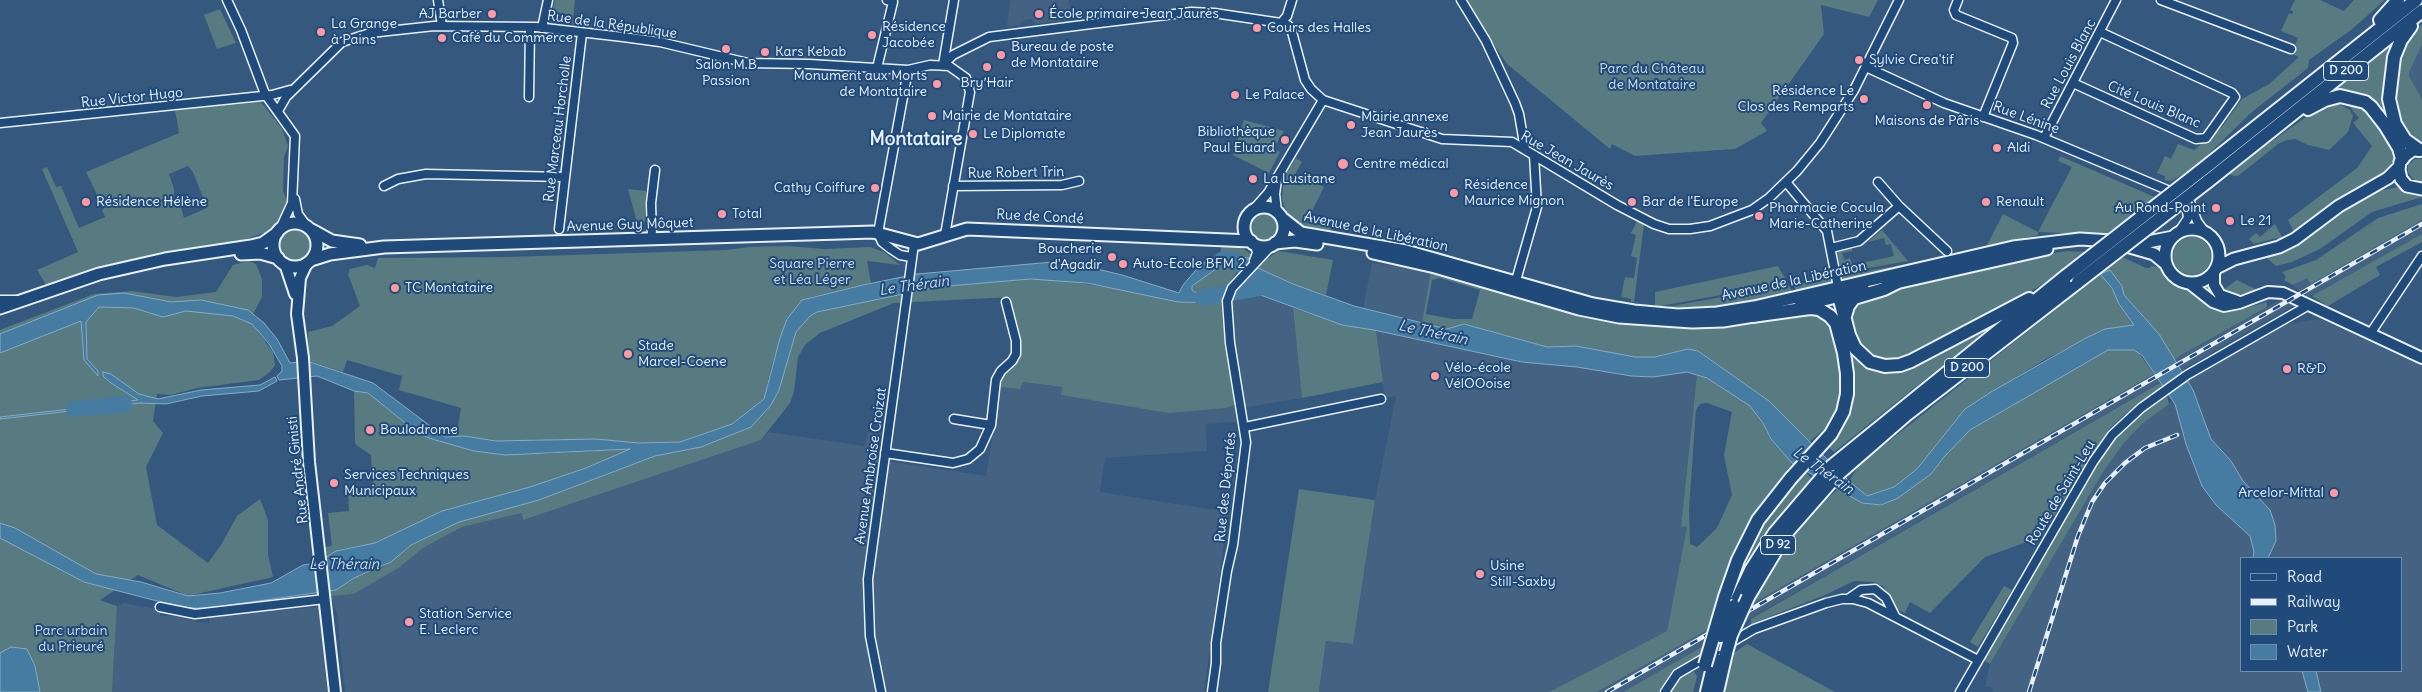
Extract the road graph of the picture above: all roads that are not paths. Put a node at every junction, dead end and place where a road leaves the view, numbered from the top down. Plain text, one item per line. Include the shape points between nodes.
1 (227, 0) edge
2 (438, 0) edge
3 (548, 0) edge
4 (887, 0) edge
5 (954, 0) edge
6 (1292, 0) edge
7 (1461, 0) edge
8 (1899, 0) edge
9 (1958, 0) edge
10 (2116, 0) edge
11 (2161, 0) edge
12 (2398, 0) edge
13 (2416, 0) edge
14 (2422, 11) edge
15 (1281, 22) junction
16 (442, 26) junction
17 (530, 27) junction
18 (542, 28) junction
19 (582, 32) junction
20 (2100, 32) junction
21 (2291, 49) dead end
22 (2335, 64) junction
23 (943, 65) junction
24 (877, 68) junction
25 (1866, 68) junction
26 (908, 70) junction
27 (2073, 84) junction
28 (296, 87) junction
29 (266, 96) junction
30 (529, 97) dead end
31 (1323, 100) junction
32 (278, 111) junction
33 (1983, 118) junction
34 (0, 123) edge
35 (2270, 132) junction
36 (2044, 138) junction
37 (1525, 149) junction
38 (2421, 150) edge
39 (1534, 155) junction
40 (2400, 163) junction
41 (654, 170) dead end
42 (1279, 173) junction
43 (565, 177) junction
44 (2202, 177) junction
45 (1079, 181) dead end
46 (1786, 182) junction
47 (1878, 182) dead end
48 (384, 186) dead end
49 (953, 186) junction
50 (2407, 186) junction
51 (2369, 189) junction
52 (2422, 189) edge
53 (294, 192) junction
54 (2176, 194) junction
55 (1899, 206) junction
56 (1253, 210) junction
57 (1279, 215) junction
58 (1244, 225) junction
59 (309, 228) junction
60 (559, 229) dead end
61 (278, 231) junction
62 (2205, 232) junction
63 (878, 233) junction
64 (945, 235) junction
65 (2176, 235) junction
66 (652, 239) junction
67 (1206, 240) junction
68 (1253, 243) junction
69 (914, 244) junction
70 (1273, 244) junction
71 (2216, 244) junction
72 (384, 247) junction
73 (1831, 248) junction
74 (2271, 250) junction
75 (1947, 251) dead end
76 (2422, 256) edge
77 (911, 257) junction
78 (282, 261) junction
79 (309, 262) junction
80 (1254, 263) junction
81 (2166, 264) junction
82 (2215, 270) junction
83 (1896, 282) junction
84 (2190, 283) junction
85 (1515, 286) junction
86 (2052, 288) junction
87 (1839, 292) junction
88 (0, 300) edge
89 (20, 300) junction
90 (2246, 300) junction
91 (1006, 302) dead end
92 (297, 304) junction
93 (2309, 305) junction
94 (0, 308) edge
95 (0, 316) edge
96 (1752, 316) junction
97 (1649, 317) junction
98 (1840, 320) junction
99 (2370, 334) junction
100 (2422, 358) edge
101 (1381, 399) dead end
102 (954, 419) dead end
103 (992, 425) junction
104 (1245, 426) junction
105 (885, 453) junction
106 (1853, 454) junction
107 (1811, 496) junction
108 (325, 597) junction
109 (1748, 597) joint
110 (1848, 599) junction
111 (1729, 601) junction
112 (160, 607) dead end
113 (1895, 616) junction
114 (1715, 659) junction
115 (1978, 660) junction
116 (334, 692) edge
117 (881, 692) edge
118 (1212, 692) edge
119 (1664, 692) edge
120 (1703, 692) edge
121 (1707, 692) edge
122 (1716, 692) edge
123 (1960, 692) edge

1 - 29 street
2 - 16 street
3 - 18 street
4 - 24 street via 893,2
5 - 23 street
6 - 15 street via 1287,16
7 - 37 street via 1486,41 1518,109
8 - 25 street, Rue Jean Jaurès
9 - 33 street via 1954,10 1956,15 2012,38 2013,43
10 - 20 street, Rue Louis Blanc
11 - 21 street
12 - 22 main road
13 - 22 main road, D 200
14 - 35 main road, D 200
14 - 38 main road via 2398,45 2389,92 2390,111 2395,124 2405,140
15 - 23 street via 1198,12 1100,22 989,37 953,55
15 - 31 street, Rue Jean Jaurès via 1292,32 1305,80
16 - 17 street, Rue de la République
16 - 28 street, Rue de la République via 370,33 348,39 337,44
17 - 18 street, Rue de la République
17 - 30 street
18 - 19 street, Rue de la République
19 - 24 street, Rue de la République via 660,42 742,62
19 - 43 street, Rue Marceau Horcholle
20 - 27 street, Rue Louis Blanc
20 - 27 street, Cité Louis Blanc via 2235,97 2206,138 2196,139
22 - 44 main road, D 200
23 - 26 street, Rue de la République
23 - 49 street via 963,75 970,88
24 - 26 street, Rue de la République
25 - 33 street, Rue Lénine
25 - 46 street, Rue Jean Jaurès via 1820,143
26 - 63 street
27 - 36 street, Rue Louis Blanc
28 - 29 street, Rue de la République
28 - 32 street, Rue de la République via 283,100
29 - 32 street
29 - 34 street, Rue Victor Hugo
31 - 37 street, Rue Jean Jaurès via 1442,140 1508,142
31 - 42 street
32 - 53 street via 294,136
33 - 36 street, Rue Lénine
35 - 40 main road via 2325,100 2350,97 2365,102 2375,111 2400,148
35 - 44 main road, D 200
36 - 54 street, Rue Lénine
37 - 39 street, Rue Jean Jaurès
38 - 40 main road via 2408,153
39 - 46 street, Rue Jean Jaurès via 1617,205 1669,229 1704,228 1737,217 1758,207
39 - 85 street via 1537,207
40 - 50 main road via 2400,176
40 - 51 main road via 2388,178
41 - 66 street
42 - 56 street
42 - 57 street via 1275,194
43 - 48 street via 426,174 398,178
43 - 60 street, Rue Marceau Horcholle
44 - 86 main road, D 200, bridge
44 - 106 main road, D 200, bridge via 2078,282
45 - 49 street, Rue Robert Trin via 1062,185
46 - 73 street via 1825,228
47 - 55 street
49 - 64 street
50 - 51 main road via 2391,184
50 - 52 main road
51 - 74 main road via 2339,206 2301,235
53 - 59 street via 298,214
53 - 61 street via 291,208
54 - 62 street, Rue Lénine via 2190,202
54 - 65 street via 2185,202 2188,212
55 - 73 street via 1859,241
55 - 75 street
56 - 57 main road via 1267,207
56 - 58 main road
57 - 70 main road via 1283,232
57 - 85 main road, Avenue de la Libération via 1301,233 1406,251
58 - 67 main road, Rue de Condé via 1231,235
58 - 68 main road
59 - 61 main road via 294,223
59 - 72 main road, Avenue Guy Môquet via 337,242
59 - 79 main road via 317,246
61 - 78 main road via 273,246
61 - 89 main road via 260,244 139,264
62 - 65 main road via 2192,229
62 - 71 main road
63 - 66 main road, Avenue Guy Môquet
63 - 69 main road
63 - 77 street via 882,242 891,249
64 - 67 main road, Rue de Condé via 974,229
64 - 69 main road, Rue de Condé
65 - 81 main road via 2166,250
65 - 87 main road, Avenue de la Libération via 2143,243 2080,239 2013,247
66 - 72 main road, Avenue Guy Môquet
67 - 68 main road, Rue de Condé
68 - 70 main road
68 - 80 street via 1257,253
69 - 77 street, Avenue Ambroise Croizat
70 - 80 street, Rue des Déportés
70 - 85 main road, Avenue de la Libération via 1305,242 1377,253
71 - 74 main road via 2233,252
71 - 82 main road via 2219,256
72 - 79 main road, Avenue Guy Môquet via 330,254
73 - 87 street
74 - 82 main road via 2230,261
76 - 99 street
77 - 105 street, Avenue Ambroise Croizat
78 - 79 main road via 295,267
78 - 92 street via 293,284
78 - 95 main road via 250,253 151,268 64,291
79 - 92 street via 300,278
80 - 104 street, Rue des Déportés via 1230,290 1228,303 1230,343
81 - 83 main road, Avenue de la Libération via 2158,256 2136,248 2082,244
81 - 84 main road via 2174,276
82 - 84 main road via 2203,281
82 - 90 street via 2214,285 2220,295 2232,300
83 - 87 main road, Avenue de la Libération
83 - 98 main road via 1854,298
84 - 90 street via 2220,305
85 - 97 main road, Avenue de la Libération via 1589,311
86 - 98 main road via 1917,358 1895,366 1875,364 1859,353
86 - 106 main road, D 200
87 - 96 main road, Avenue de la Libération
87 - 97 main road, Avenue de la Libération via 1727,312
87 - 98 main road via 1834,305
88 - 89 street
89 - 94 main road
90 - 93 street via 2263,293 2277,292
91 - 103 street via 1016,350 1014,358 996,380
92 - 108 street, Rue André Ginisti via 309,462
93 - 99 street
93 - 115 street, Route de Saint-Leu via 2187,376 2122,425 2101,449
96 - 97 main road, Avenue de la Libération via 1703,322
96 - 98 main road via 1815,308
98 - 111 main road via 1848,388 1843,412 1827,439 1790,478 1753,529 1738,560
99 - 100 street
101 - 104 street
102 - 103 street
103 - 105 street via 980,449 963,461 949,463
104 - 118 street, Rue des Déportés via 1245,460 1216,643
105 - 117 street, Avenue Ambroise Croizat via 867,596 870,642
106 - 107 main road, D 200
107 - 109 main road, D 92
107 - 111 main road, D 200 via 1768,543
108 - 112 street via 195,614
108 - 116 street
109 - 114 main road, D 200, bridge
110 - 113 street via 1868,603
110 - 113 street via 1861,590 1875,589 1886,598
110 - 119 street via 1826,603 1754,629 1677,674
111 - 114 main road, D 200, bridge
113 - 115 street
114 - 120 main road
114 - 121 main road, D 200
114 - 122 main road, D 200
115 - 123 street, Route de Saint-Leu

